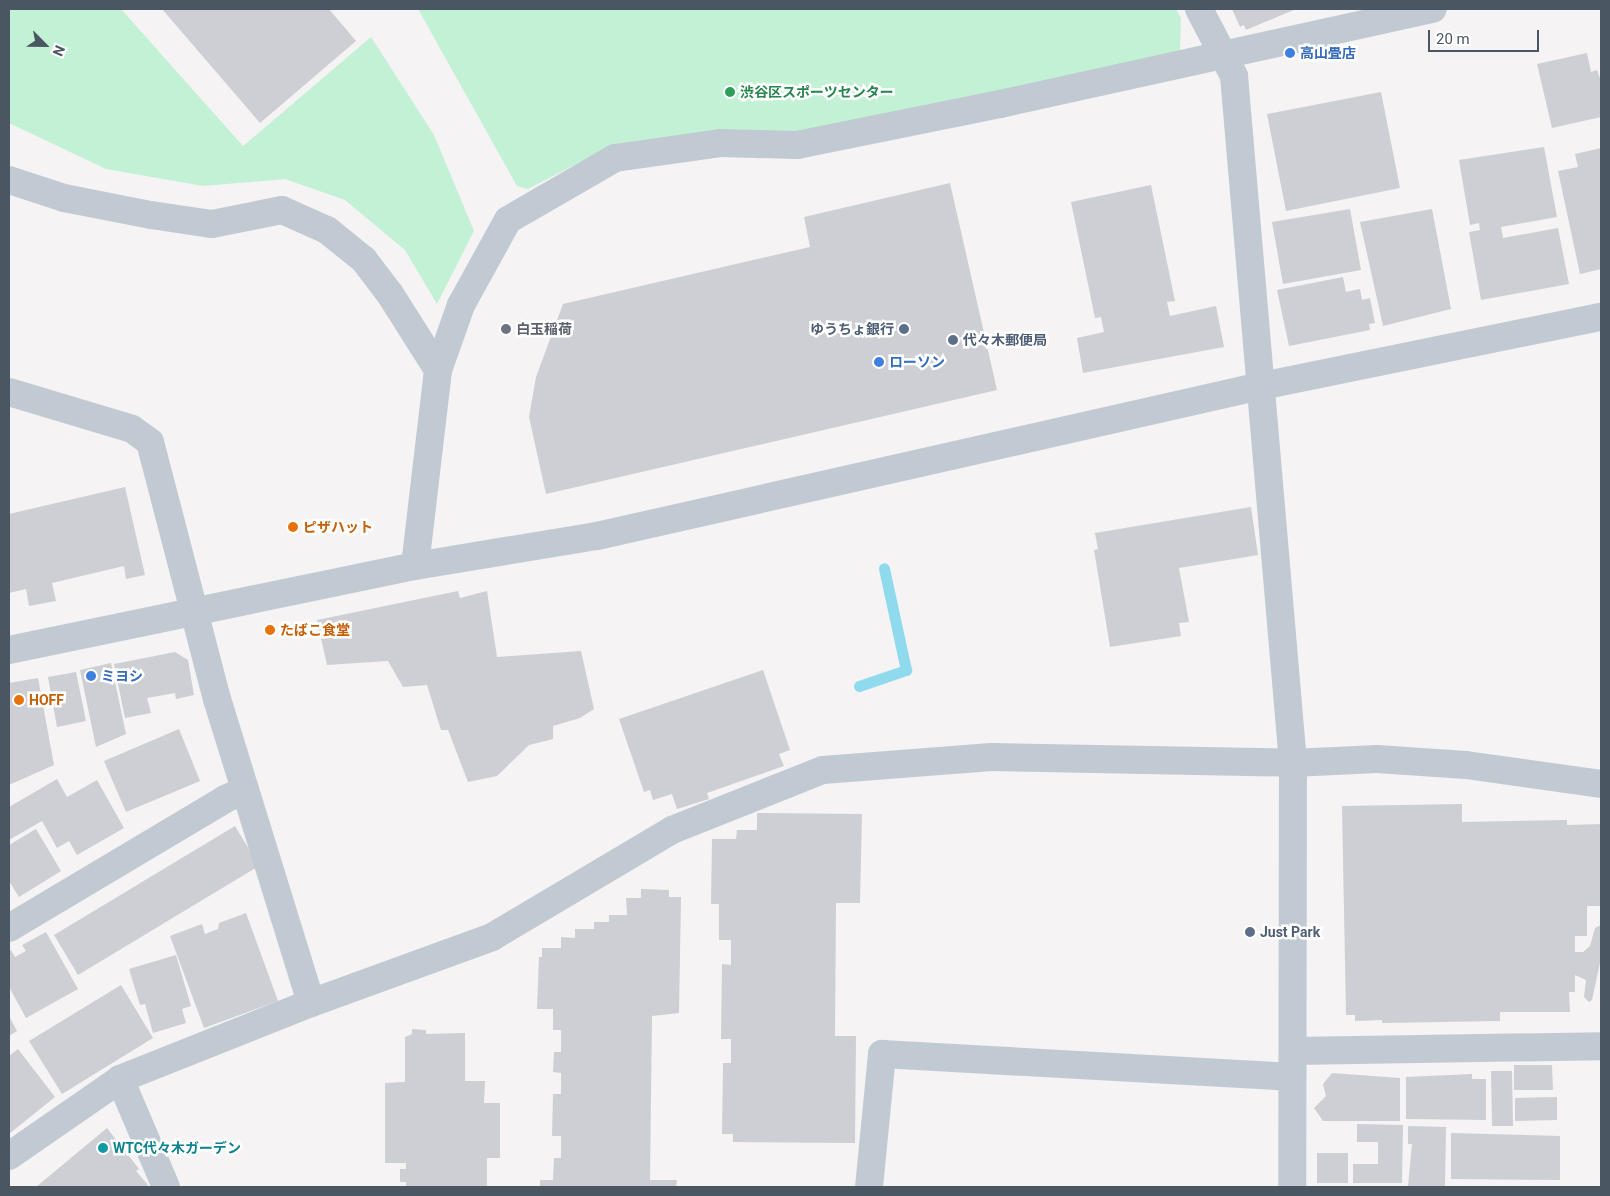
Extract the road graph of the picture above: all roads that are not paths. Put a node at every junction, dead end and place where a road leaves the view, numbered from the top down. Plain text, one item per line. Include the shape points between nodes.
1 (1199, 9) edge
2 (1433, 9) edge
3 (1224, 53) junction
4 (9, 180) edge
5 (1601, 317) edge
6 (438, 370) junction
7 (1261, 386) junction
8 (9, 392) edge
9 (415, 566) junction
10 (194, 610) junction
11 (9, 650) edge
12 (1292, 763) junction
13 (1601, 784) edge
14 (245, 790) junction
15 (9, 928) edge
16 (311, 1003) junction
17 (1601, 1046) edge
18 (1293, 1064) junction
19 (120, 1079) junction
20 (9, 1156) edge
21 (166, 1187) edge
22 (869, 1187) edge
23 (1292, 1187) edge

1 - 3 street
2 - 3 street
3 - 6 street via 1000,104 797,145 720,143 614,158 508,220 461,305
3 - 7 street via 1234,76
4 - 6 street via 64,198 212,224 282,210 327,230 364,260 390,294
5 - 7 street
6 - 9 street
7 - 9 street via 597,536
7 - 12 street
8 - 10 street via 144,435 150,442
9 - 10 street
10 - 11 street
10 - 14 street
12 - 13 street via 1377,759 1466,765
12 - 16 street via 992,757 823,770 672,830 492,937
12 - 18 street
14 - 15 street
14 - 16 street
16 - 19 street
17 - 18 street
18 - 22 street via 882,1054
18 - 23 street
19 - 20 street
19 - 21 street

